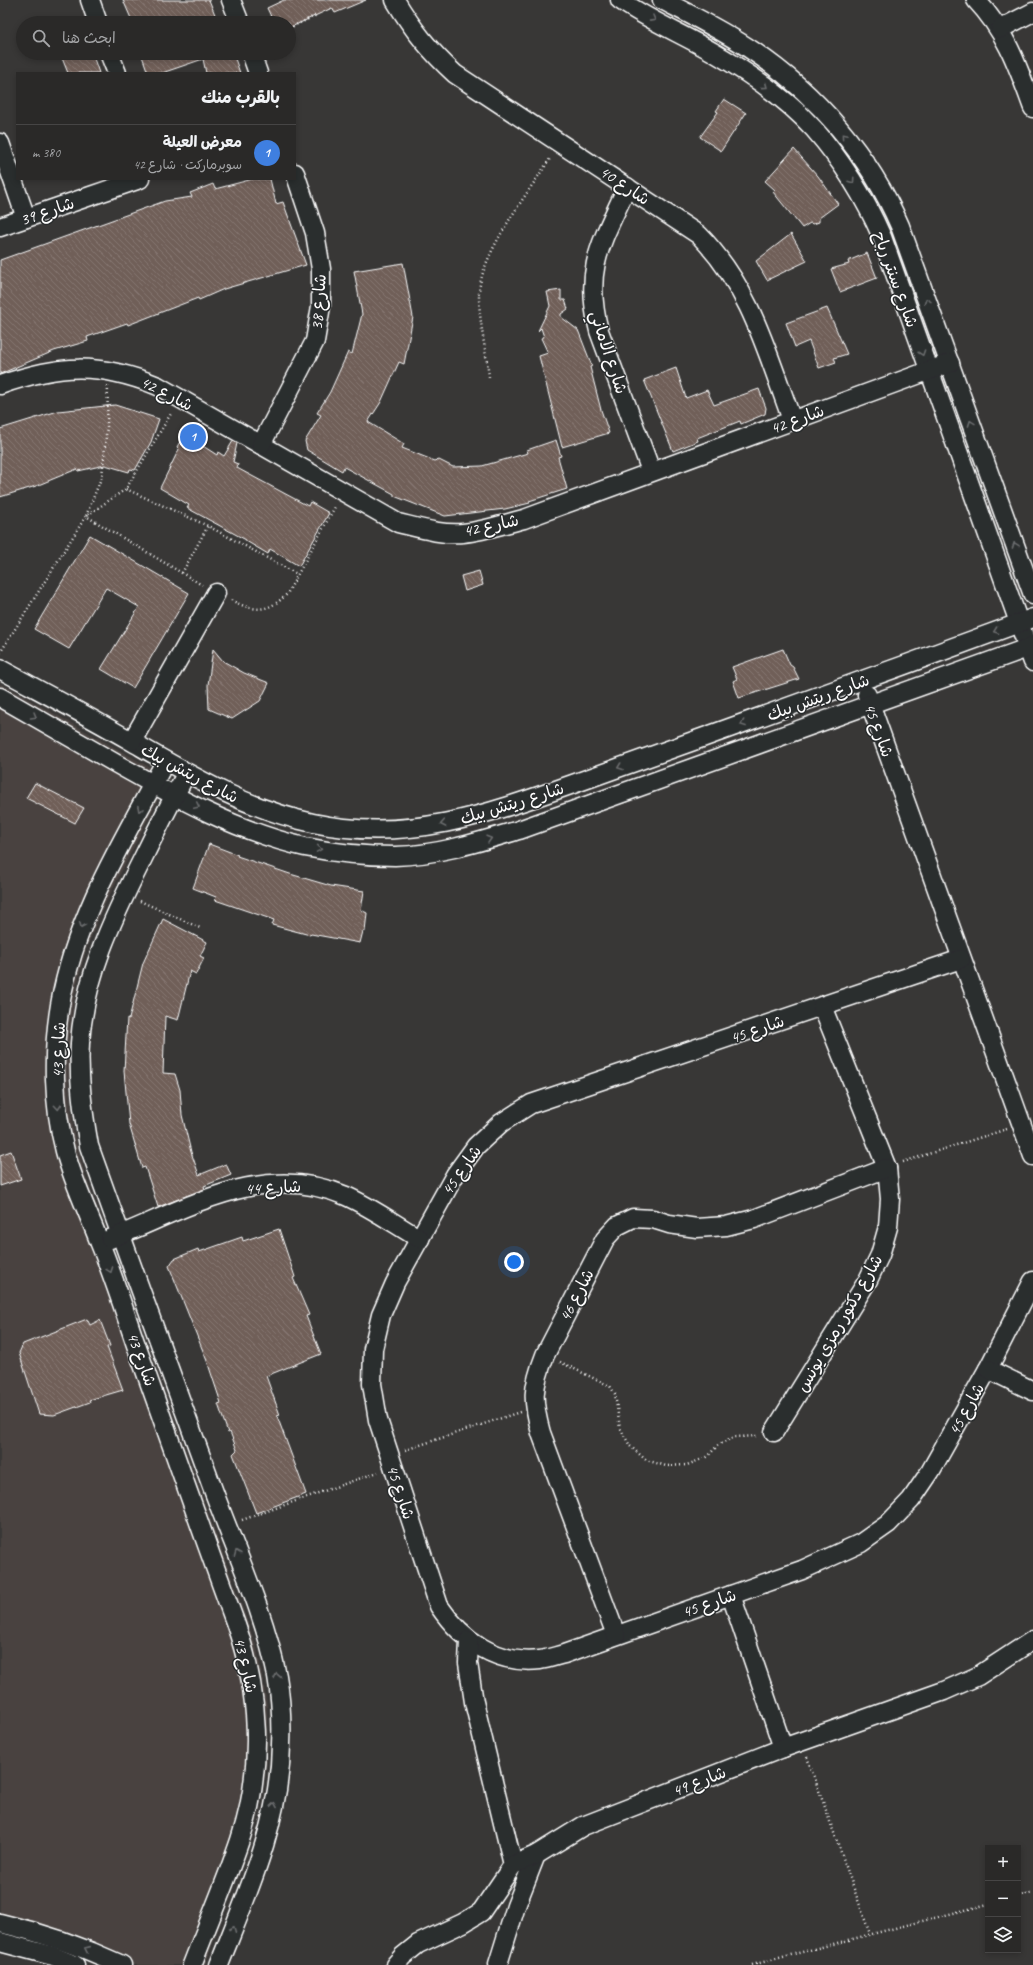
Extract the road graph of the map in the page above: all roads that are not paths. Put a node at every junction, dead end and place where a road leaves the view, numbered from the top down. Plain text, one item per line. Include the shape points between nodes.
1 (90, 0) edge
2 (231, 0) edge
3 (395, 0) edge
4 (620, 0) edge
5 (662, 0) edge
6 (976, 0) edge
7 (1033, 12) edge
8 (96, 16) edge
9 (237, 16) edge
10 (1000, 29) junction
11 (112, 60) edge
12 (253, 60) edge
13 (117, 72) edge
14 (258, 72) edge
15 (1033, 108) edge
16 (0, 143) edge
17 (296, 176) edge
18 (137, 180) edge
19 (627, 187) junction
20 (26, 218) junction
21 (0, 227) edge
22 (950, 363) junction
23 (928, 371) junction
24 (0, 385) edge
25 (792, 420) junction
26 (261, 445) junction
27 (651, 471) junction
28 (216, 593) road end
29 (1033, 595) edge
30 (1026, 620) edge
31 (1031, 652) edge
32 (0, 669) edge
33 (862, 681) junction
34 (0, 697) edge
35 (870, 705) junction
36 (132, 741) junction
37 (165, 762) junction
38 (186, 774) junction
39 (153, 784) junction
40 (174, 796) junction
41 (961, 959) junction
42 (822, 1006) junction
43 (1033, 1156) edge
44 (887, 1168) junction
45 (121, 1235) junction
46 (420, 1239) junction
47 (100, 1243) junction
48 (1033, 1281) edge
49 (988, 1369) junction
50 (1033, 1391) edge
51 (774, 1432) road end
52 (731, 1595) junction
53 (616, 1635) junction
54 (469, 1640) junction
55 (1033, 1640) edge
56 (783, 1748) junction
57 (536, 1855) junction
58 (513, 1865) junction
59 (0, 1923) edge
60 (0, 1942) edge
61 (498, 1964) edge
62 (75, 1965) edge
63 (122, 1965) edge
64 (192, 1965) edge
65 (219, 1965) edge
66 (395, 1965) edge

1 - 8 street
2 - 9 street
3 - 19 street, شارع 40 via 410,26 431,52 455,74
4 -> 23 street, شارع سنتر رباح via 749,74 814,129 855,184 870,210 882,237
22 -> 5 street, شارع سنتر رباح via 891,205 882,186 849,142 823,112 780,71 725,34
6 - 10 street
7 - 10 street
10 - 15 street via 1016,60
11 - 13 street
12 - 14 street
16 - 20 street
17 - 26 street, شارع 38 via 316,233 321,269 322,306 315,341
18 - 20 street, شارع 39
19 - 25 street, شارع 40 via 699,236 731,273 754,317
19 - 27 street, شارع الاماني via 601,242 594,264 593,308
20 - 21 street, شارع 39
22 - 23 street, شارع 42
29 -> 22 street, شارع سنتر رباح
23 - 25 street, شارع 42
23 - 30 street, شارع سنتر رباح
24 - 26 street, شارع 42 via 56,369 108,370 152,383
25 - 27 street, شارع 42
26 - 27 street, شارع 42 via 398,524 430,531 462,533 492,528 524,519
28 - 36 street
30 - 31 street, شارع سنتر رباح
30 -> 33 street, شارع ريتش بيك
31 - 35 street, شارع ريتش بيك
32 - 36 street, شارع ريتش بيك
33 - 35 street, شارع 45
33 -> 38 street, شارع ريتش بيك via 526,801 459,821 423,828 358,829 315,824 246,803
34 -> 39 street, شارع ريتش بيك
40 -> 35 street, شارع ريتش بيك via 219,817 305,847 350,854 396,856 443,850 519,830
35 - 41 street, شارع 45
36 - 37 street, شارع ريتش بيك
37 - 38 street, شارع ريتش بيك
37 - 39 street, شارع 43
38 - 40 street, شارع 43
39 - 40 street, شارع ريتش بيك
39 -> 47 street, شارع 43 via 91,902 67,971 60,1007 55,1079 65,1152
40 - 45 street, شارع 43 via 104,942 93,974 81,1036 80,1077 89,1146
41 - 42 street, شارع 45
41 - 43 street, شارع 45
42 - 44 street, شارع دكتور رمزى يونس
42 - 46 street, شارع 45 via 531,1104 501,1123 476,1146 455,1175
44 - 51 street, شارع دكتور رمزى يونس via 890,1199 888,1227 880,1254 868,1280
44 - 53 street, شارع 46 via 754,1219 726,1226 697,1228 633,1218 617,1226 605,1239 545,1355 537,1378 534,1408
45 - 46 street, شارع 44 via 230,1190 259,1184 289,1183 318,1186 347,1196
45 - 47 street, شارع 44
65 -> 45 street, شارع 43 via 254,1876 273,1812 281,1748 280,1699 271,1651 262,1621
46 - 54 street, شارع 45 via 395,1283 381,1315 373,1349 372,1384 378,1420 439,1606 452,1625
47 -> 64 street, شارع 43 via 246,1652 256,1714 254,1777 248,1808 240,1839
48 - 49 street, شارع 45
49 - 50 street
49 - 52 street, شارع 45 via 930,1472 911,1500 888,1524 861,1543 831,1558
52 - 53 street, شارع 45
52 - 56 street
53 - 54 street, شارع 45 via 564,1654 539,1660 514,1659 490,1652
54 - 58 street via 468,1663 474,1702
55 - 56 street, شارع 49 via 961,1684
56 - 57 street, شارع 49 via 583,1826
57 - 58 street, شارع 49
57 - 61 street via 516,1906
58 - 66 street via 481,1912 418,1944
63 -> 59 street via 82,1946
60 - 62 street via 53,1956

